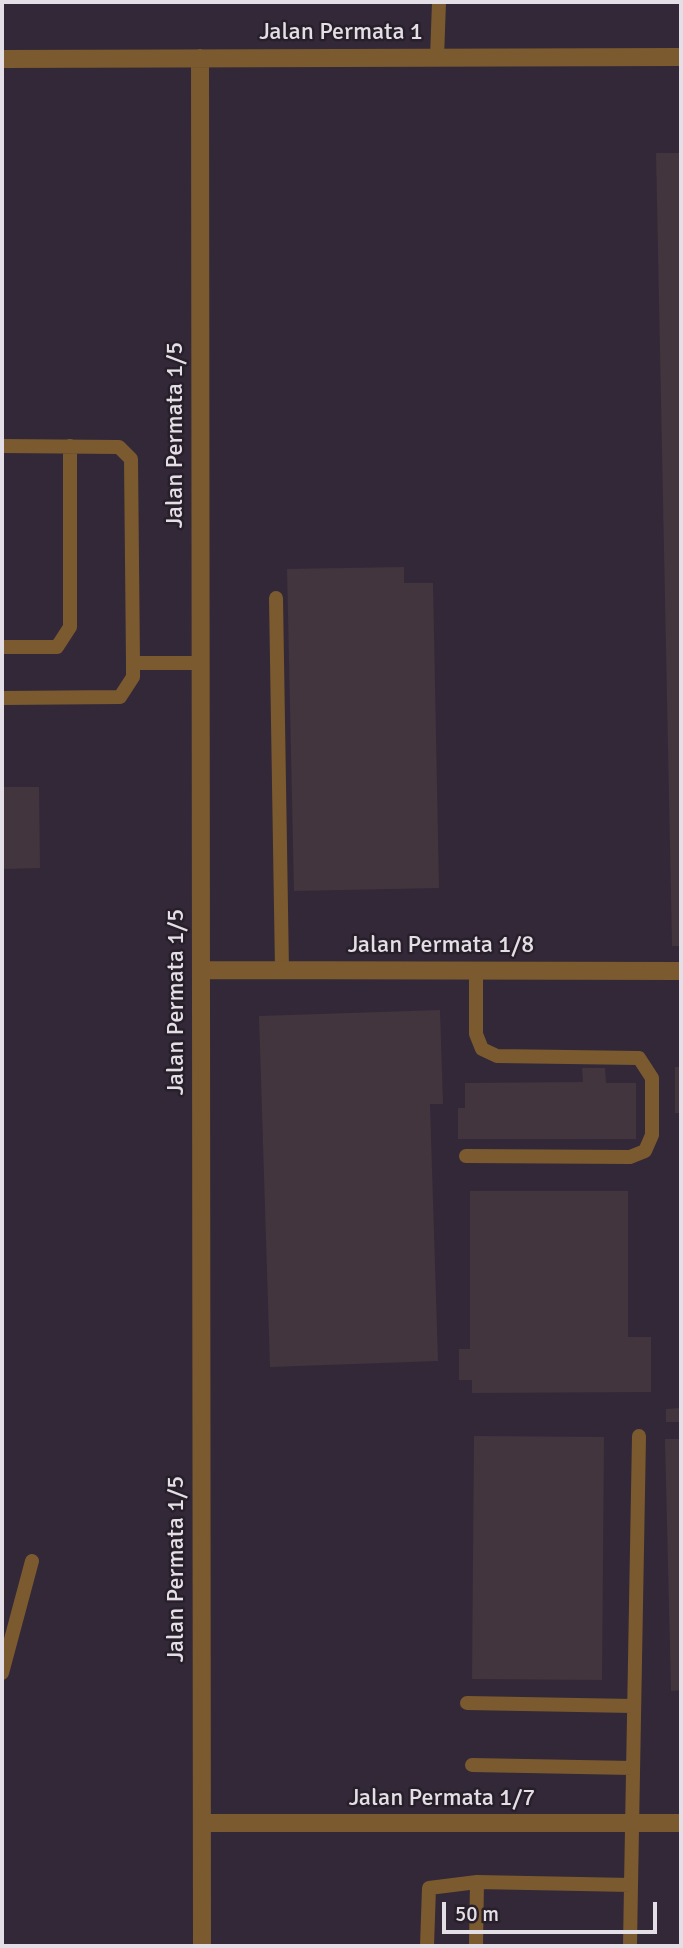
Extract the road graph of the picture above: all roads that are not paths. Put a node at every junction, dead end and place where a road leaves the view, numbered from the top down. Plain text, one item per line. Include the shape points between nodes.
1 (439, 2) edge
2 (681, 57) edge
3 (2, 58) edge
4 (201, 58) junction
5 (438, 58) junction
6 (2, 446) edge
7 (70, 446) junction
8 (276, 598) dead end
9 (2, 647) edge
10 (133, 663) junction
11 (201, 663) junction
12 (2, 698) edge
13 (201, 970) junction
14 (282, 970) junction
15 (476, 971) junction
16 (681, 971) edge
17 (466, 1156) dead end
18 (639, 1436) dead end
19 (32, 1561) dead end
20 (2, 1673) edge
21 (467, 1703) dead end
22 (633, 1706) junction
23 (472, 1765) dead end
24 (633, 1768) junction
25 (202, 1823) junction
26 (632, 1823) junction
27 (681, 1823) edge
28 (477, 1882) junction
29 (631, 1885) junction
30 (202, 1946) edge
31 (427, 1946) edge
32 (476, 1946) edge
33 (630, 1946) edge

1 - 5 lane
2 - 5 street, Jalan Permata 1
3 - 4 street, Jalan Permata 1
4 - 5 street, Jalan Permata 1
4 - 11 street, Jalan Permata 1/5
6 - 7 lane
7 - 9 lane via 71,627 57,647
7 - 10 lane via 119,447 131,459
8 - 14 lane
10 - 11 lane
10 - 12 lane via 133,677 120,697
11 - 13 street, Jalan Permata 1/5
13 - 14 street, Jalan Permata 1/8
13 - 25 street, Jalan Permata 1/5
14 - 15 street, Jalan Permata 1/8
15 - 16 street, Jalan Permata 1/8
15 - 17 lane via 476,1034 482,1049 497,1056 639,1058 652,1077 652,1135 645,1151 630,1157
18 - 22 lane
19 - 20 lane
21 - 22 lane
22 - 24 lane
23 - 24 lane
24 - 26 lane
25 - 26 street, Jalan Permata 1/7
25 - 30 street, Jalan Permata 1/5
26 - 27 street, Jalan Permata 1/7
26 - 29 lane
28 - 29 lane
28 - 31 lane via 429,1888
28 - 32 lane
29 - 33 lane

